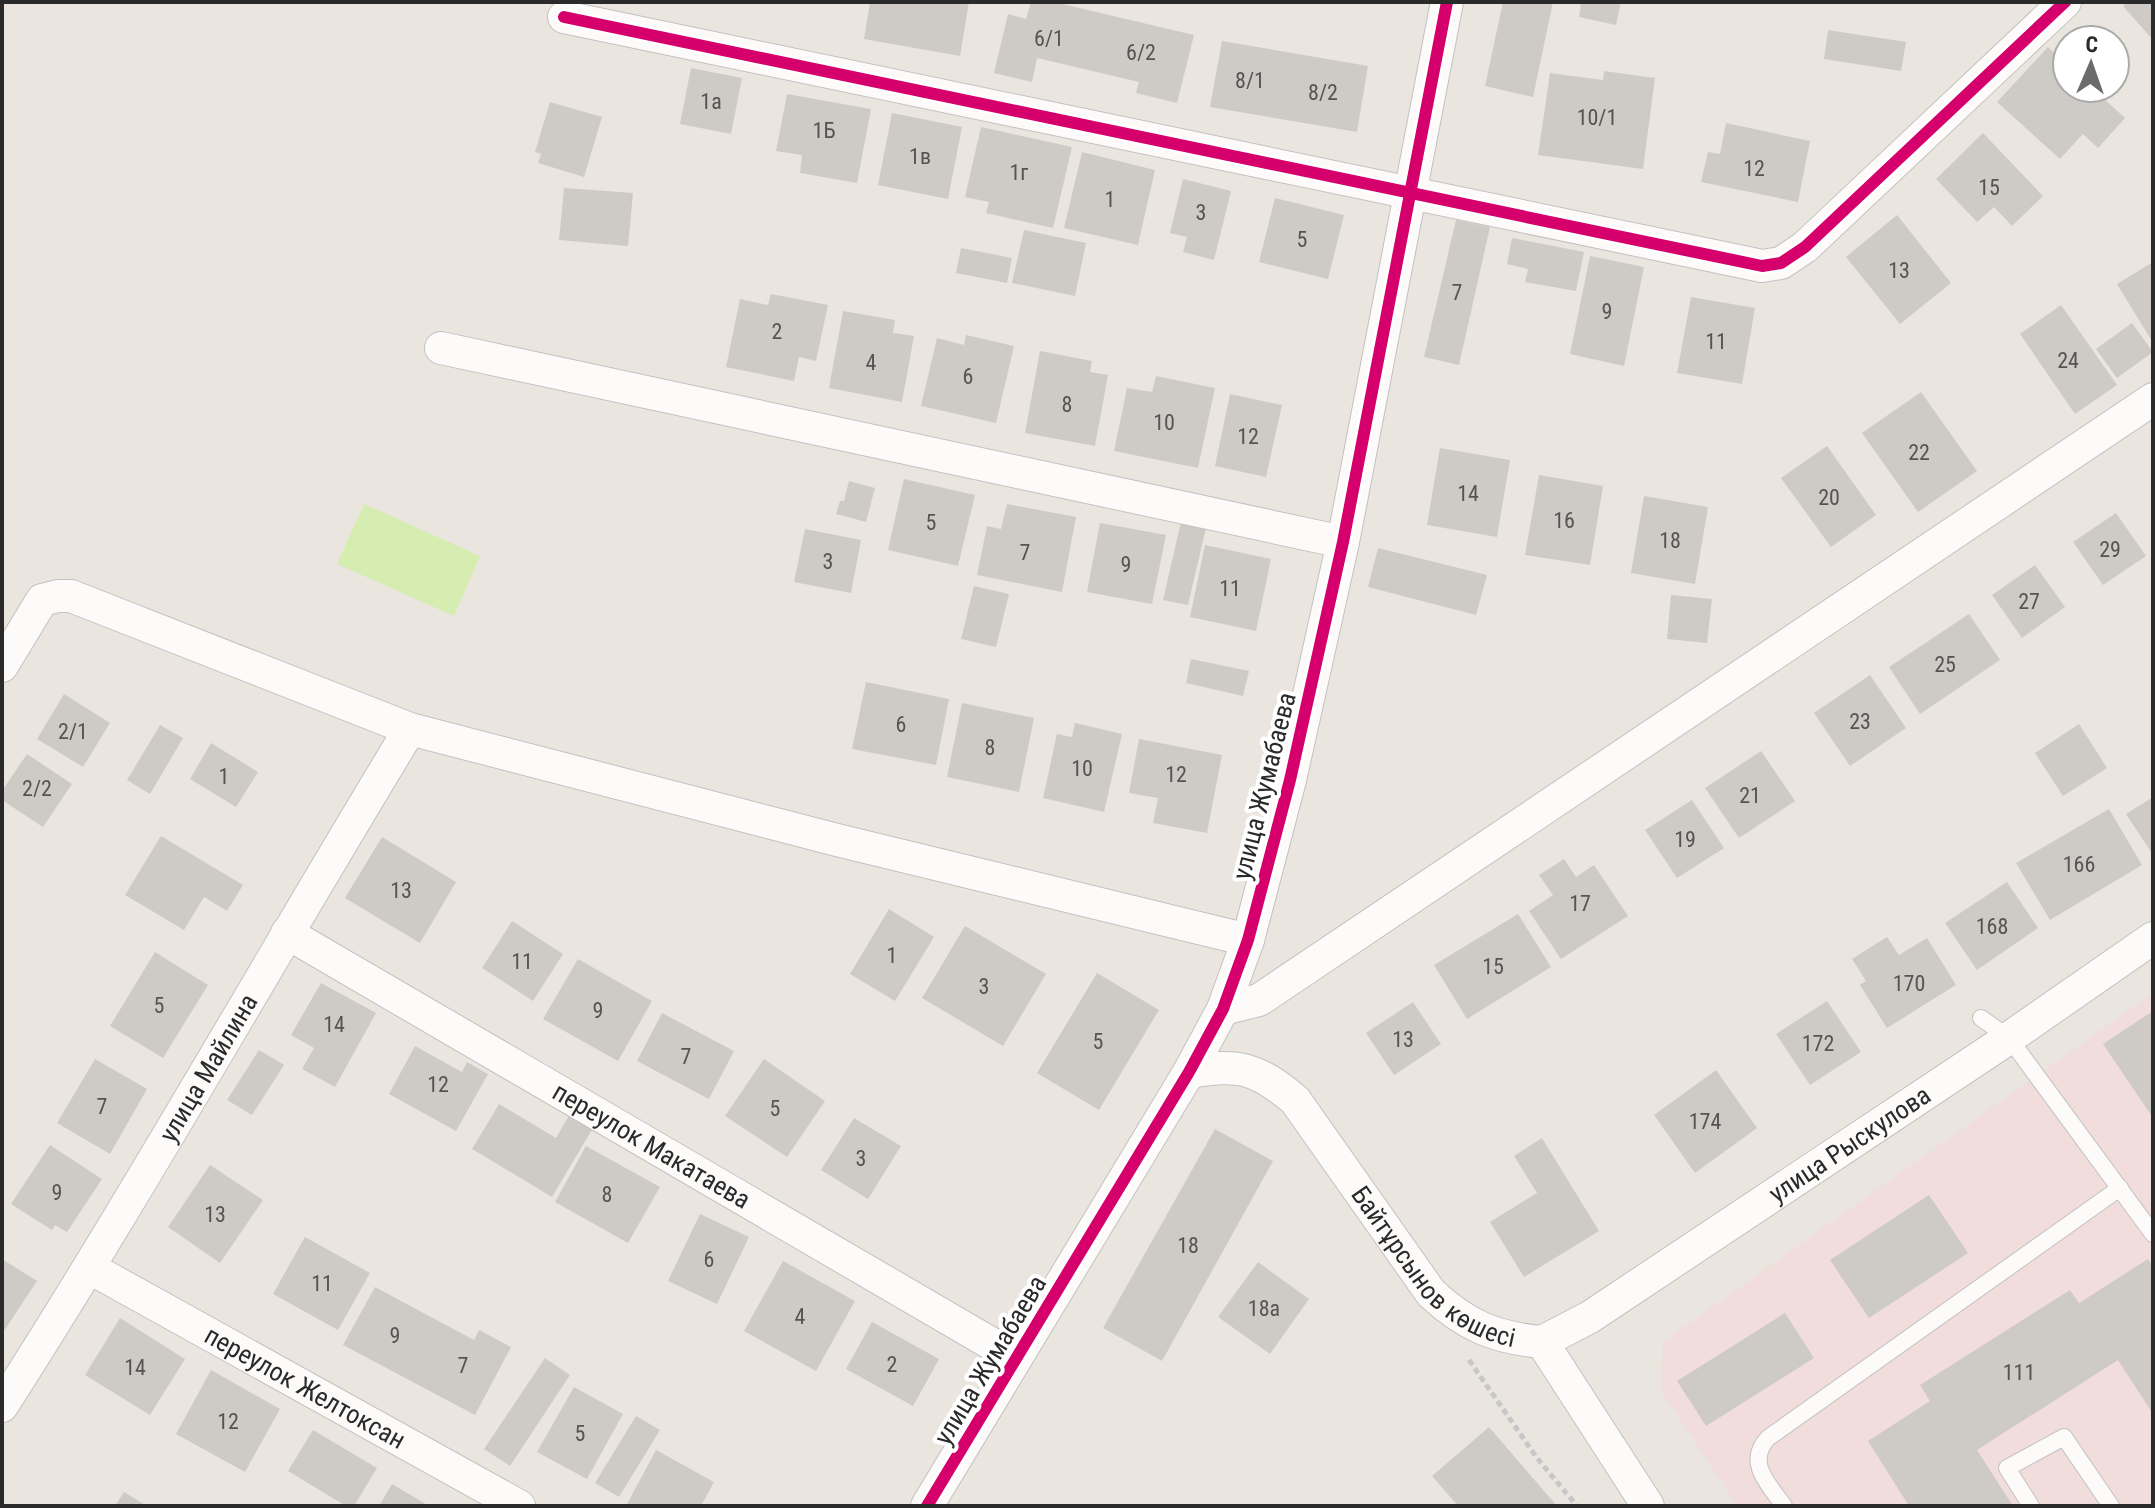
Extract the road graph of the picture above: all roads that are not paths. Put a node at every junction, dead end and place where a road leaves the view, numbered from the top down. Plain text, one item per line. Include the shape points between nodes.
1 (1447, 2) edge
2 (2065, 2) edge
3 (564, 17) dead end
4 (1410, 191) junction
5 (441, 348) dead end
6 (2153, 399) edge
7 (1343, 542) junction
8 (2, 666) edge
9 (410, 729) junction
10 (287, 933) junction
11 (2153, 938) edge
12 (1248, 940) junction
13 (1223, 1009) junction
14 (1981, 1018) dead end
15 (2009, 1038) junction
16 (1189, 1072) junction
17 (2120, 1188) junction
18 (2153, 1234) edge
19 (90, 1268) junction
20 (1542, 1342) junction
21 (1016, 1358) junction
22 (2, 1406) edge
23 (519, 1506) edge
24 (927, 1506) edge
25 (1648, 1506) edge
26 (1784, 1506) edge
27 (2031, 1506) edge
28 (2111, 1506) edge

1 - 4 street, улица Жумабаева
2 - 4 street via 1805,247 1781,263 1734,262
3 - 4 street
4 - 7 street, улица Жумабаева
5 - 7 street
6 - 13 street via 1259,1000
7 - 12 street, улица Жумабаева
8 - 9 street via 42,600 71,596
9 - 10 street, улица Майлина
9 - 12 street
10 - 19 street, улица Майлина
10 - 21 street, переулок Макатаева
11 - 15 street, улица Рыскулова
12 - 13 street, улица Жумабаева
13 - 16 street, улица Жумабаева
14 - 15 lane
15 - 17 lane
15 - 20 street, улица Рыскулова via 1590,1317
16 - 20 street, Байтұрсынов көшесі via 1245,1068 1276,1084 1295,1100 1431,1293 1489,1333
16 - 21 street, улица Жумабаева
17 - 18 lane
17 - 26 lane via 1768,1438 1761,1446 1758,1469
19 - 22 street, улица Майлина
19 - 23 street, переулок Желтоксан
20 - 25 street, Байтұрсынов көшесі
21 - 24 street, улица Жумабаева
27 - 28 lane via 2007,1468 2064,1437

